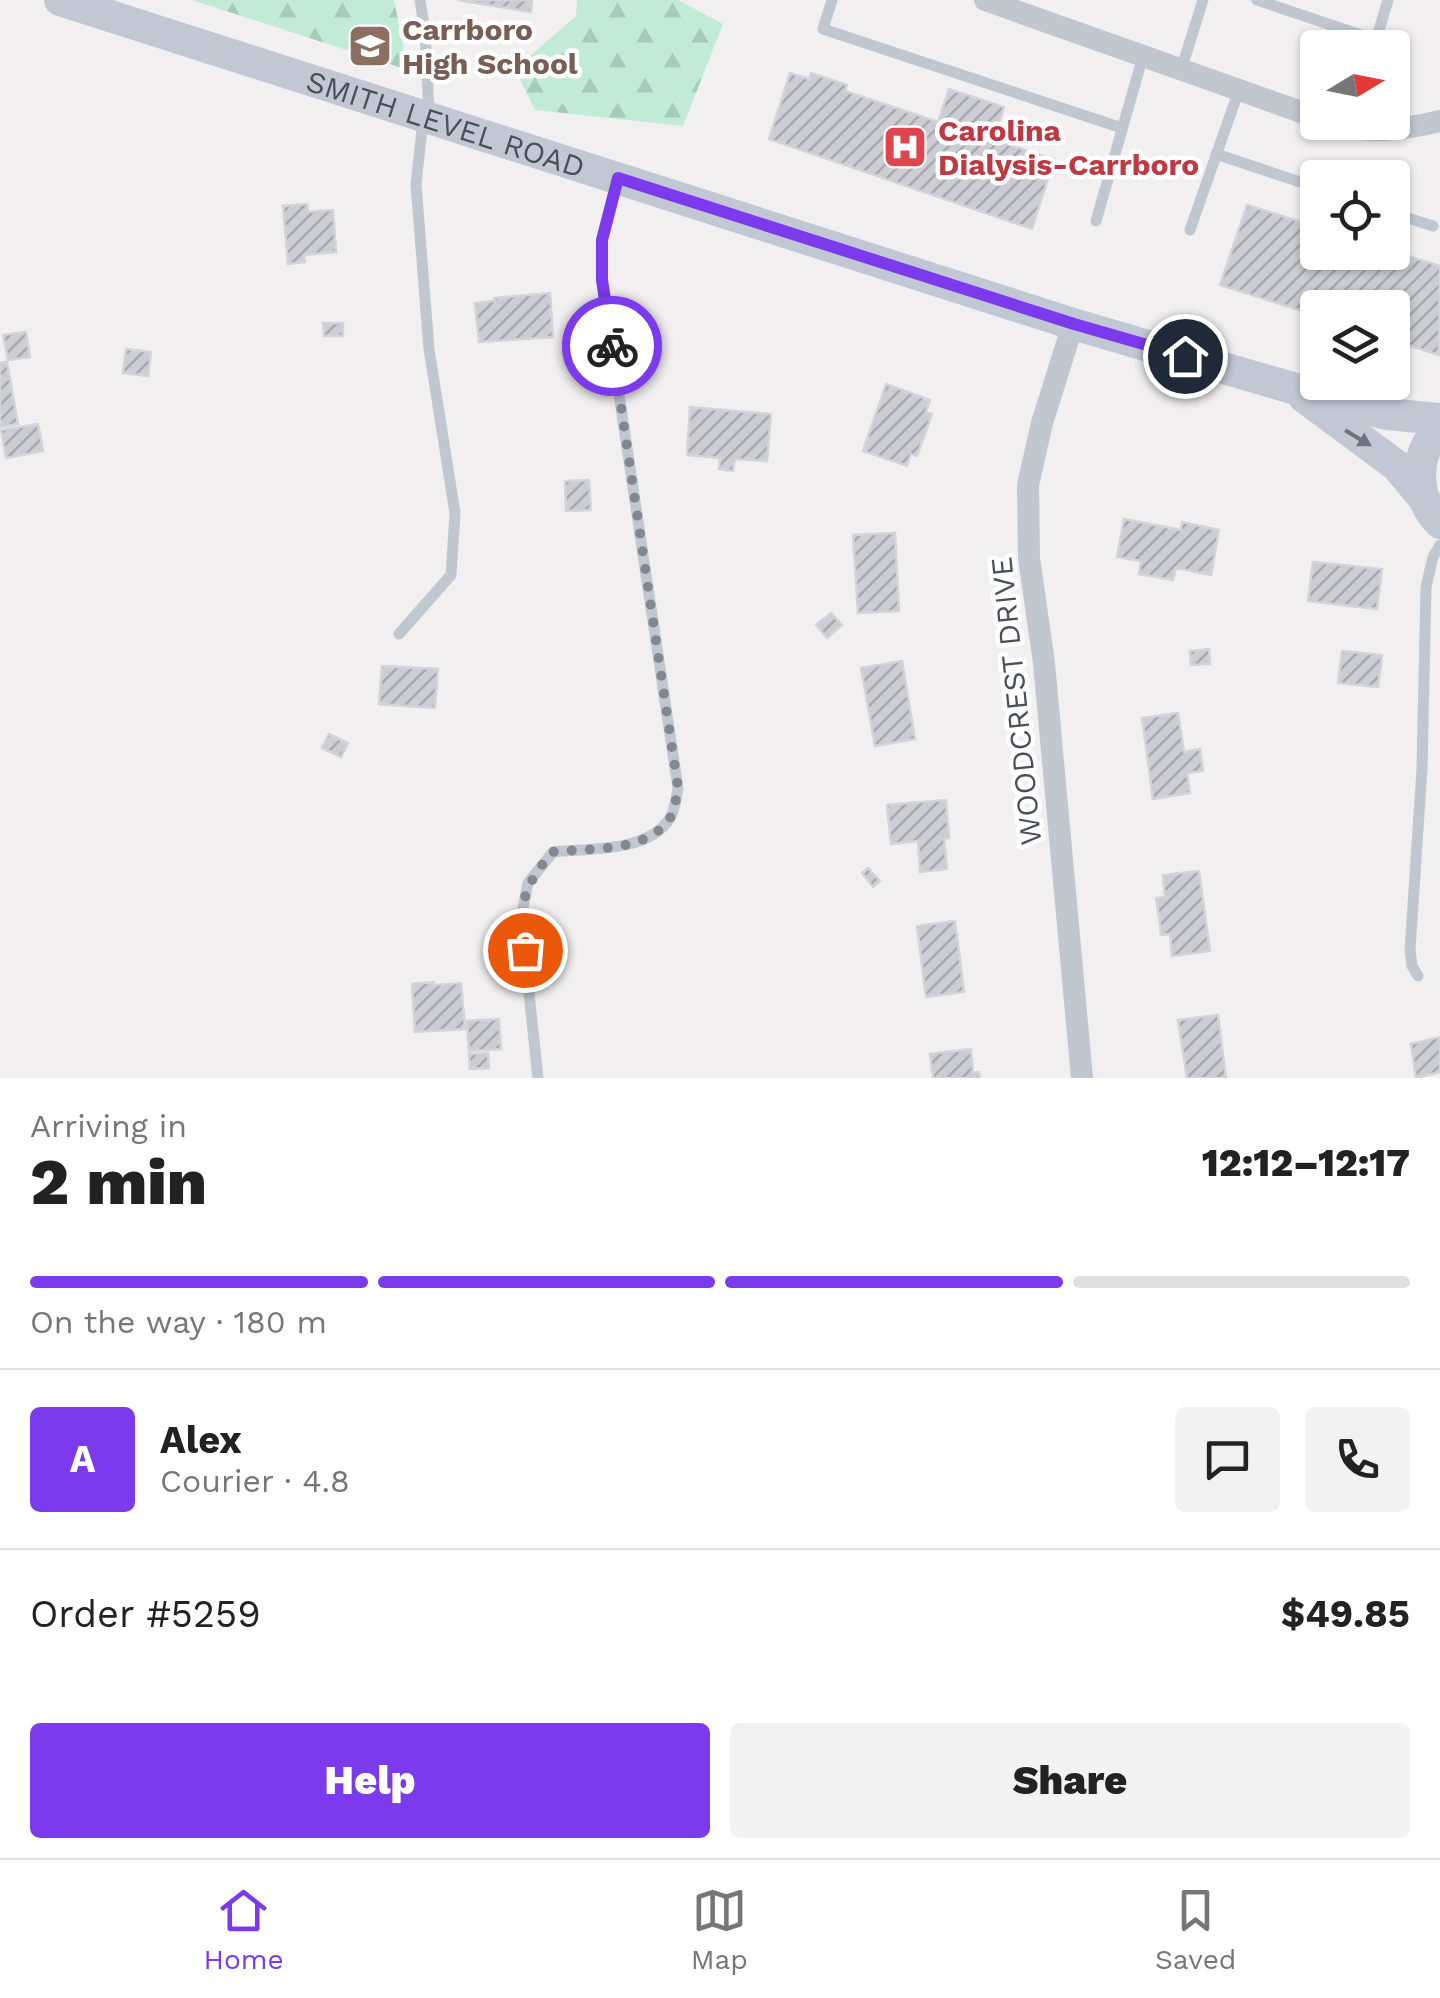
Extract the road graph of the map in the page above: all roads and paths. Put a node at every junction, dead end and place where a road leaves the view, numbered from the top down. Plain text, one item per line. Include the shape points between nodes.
1 (60, 0) edge
2 (420, 0) edge
3 (832, 0) edge
4 (984, 0) edge
5 (1202, 0) edge
6 (1257, 0) edge
7 (1388, 0) edge
8 (1143, 56) junction
9 (1181, 70) junction
10 (1239, 90) junction
11 (1300, 112) edge
12 (427, 117) junction
13 (1440, 121) edge
14 (1122, 128) junction
15 (1410, 128) edge
16 (1216, 154) junction
17 (618, 178) junction
18 (1300, 182) edge
19 (1410, 219) edge
20 (1096, 221) dead end
21 (1433, 226) dead end
22 (1190, 230) dead end
23 (1074, 324) junction
24 (1288, 385) junction
25 (1440, 419) edge
26 (1440, 428) edge
27 (1431, 510) edge
28 (1440, 545) edge
29 (399, 634) dead end
30 (1418, 976) dead end
31 (538, 1078) edge
32 (1082, 1078) edge

1 - 12 main road, SMITH LEVEL ROAD
2 - 12 lane
3 - 14 lane via 823,29
4 - 8 street
5 - 9 lane
6 - 7 lane via 1376,40
8 - 9 street
8 - 14 lane
9 - 10 street
10 - 11 street
10 - 16 lane
12 - 17 main road, SMITH LEVEL ROAD
12 - 29 lane via 416,184 429,349 455,514 451,576
13 - 15 street
14 - 20 lane
16 - 18 lane
16 - 22 lane
17 - 23 main road, SMITH LEVEL ROAD
17 - 31 lane via 602,240 602,280 678,788 672,816 656,835 552,852 528,883 521,918
19 - 21 lane
23 - 24 main road, SMITH LEVEL ROAD
23 - 32 street, WOODCREST DRIVE via 1028,485 1029,558
24 - 25 main road, SMITH LEVEL ROAD via 1387,414
24 -> 27 main road, SMITH LEVEL ROAD via 1397,466
26 - 27 main road via 1424,452 1420,474
28 - 30 lane via 1426,587 1410,950

